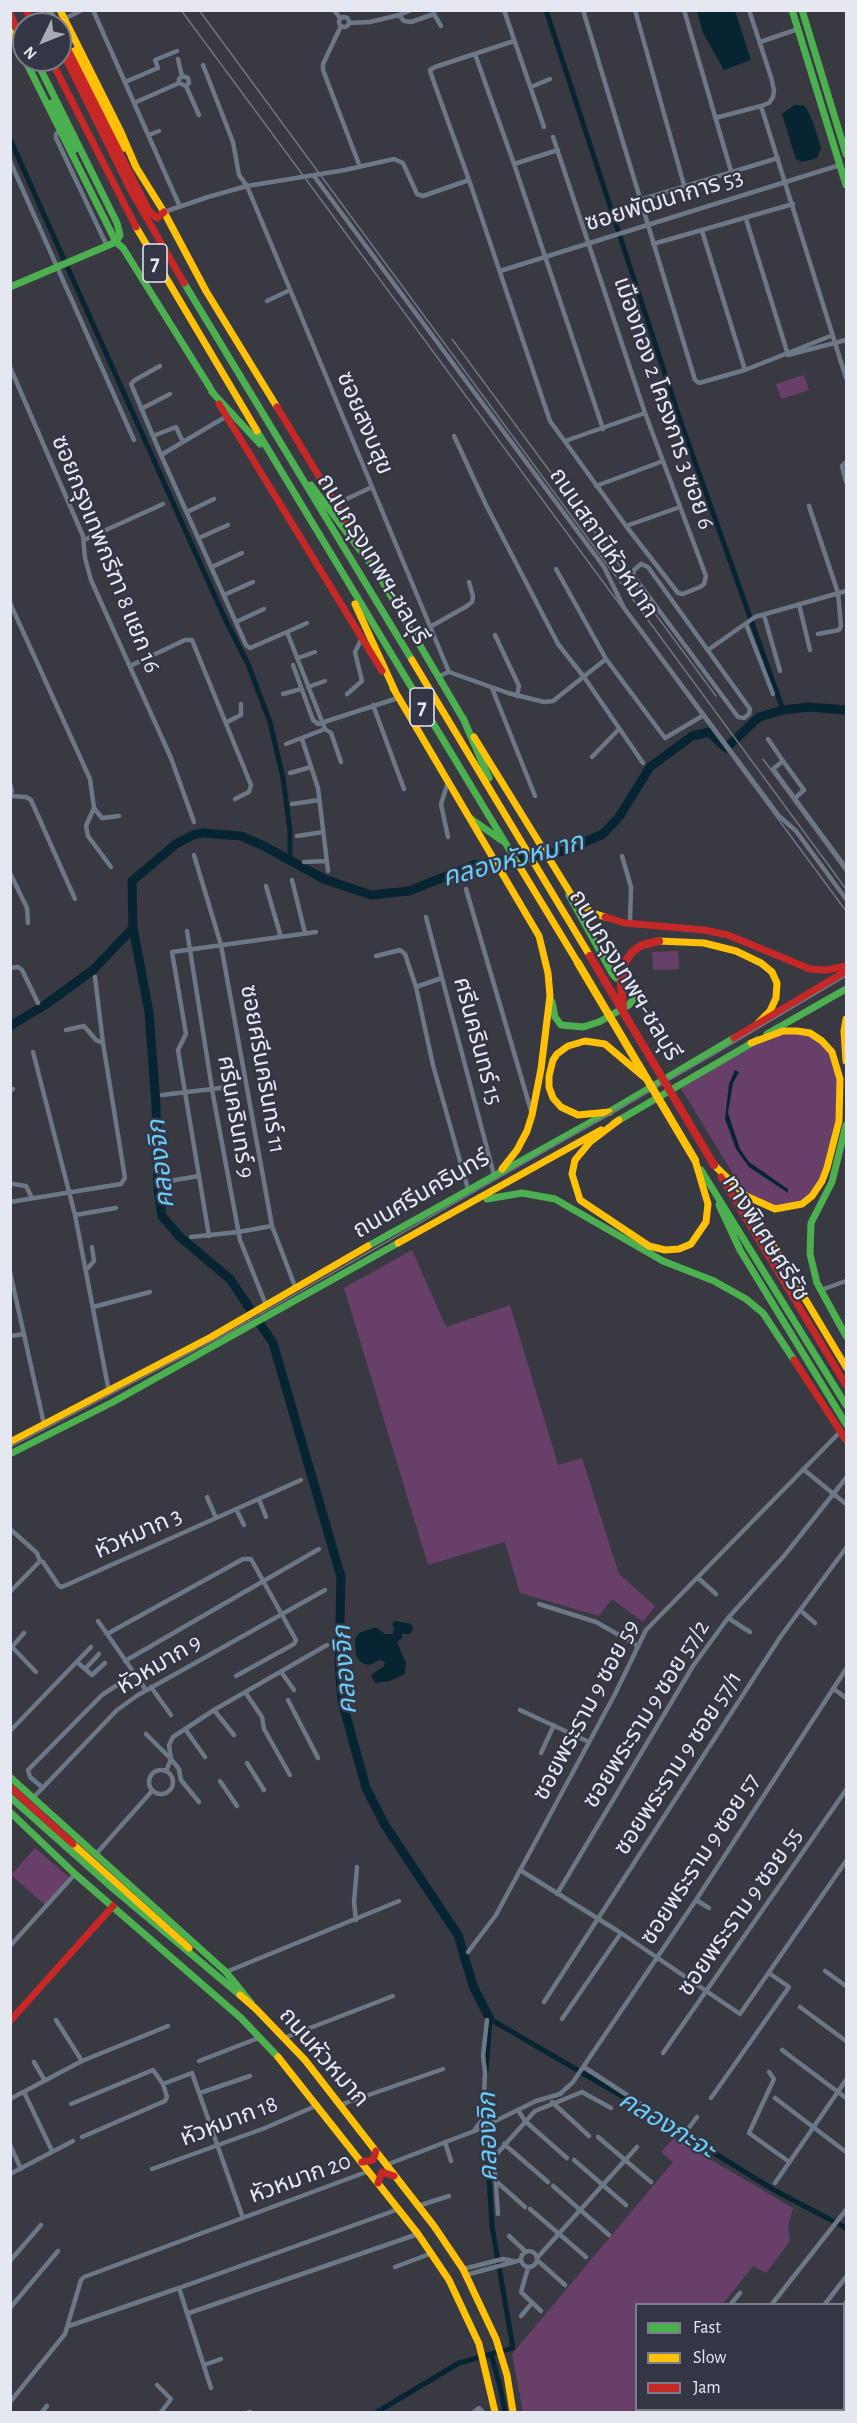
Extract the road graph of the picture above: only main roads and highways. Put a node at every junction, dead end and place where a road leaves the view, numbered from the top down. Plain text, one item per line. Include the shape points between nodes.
1 (55, 10) edge
2 (792, 10) edge
3 (802, 10) edge
4 (72, 35) edge
5 (72, 58) edge
6 (72, 71) edge
7 (31, 72) edge
8 (39, 72) edge
9 (40, 72) edge
10 (57, 72) edge
11 (846, 154) edge
12 (843, 163) edge
13 (136, 167) junction
14 (79, 169) junction
15 (846, 185) edge
16 (93, 187) junction
17 (164, 212) junction
18 (117, 223) junction
19 (111, 233) junction
20 (112, 244) junction
21 (10, 286) edge
22 (212, 392) junction
23 (285, 451) junction
24 (273, 458) junction
25 (339, 571) junction
26 (381, 578) junction
27 (396, 694) junction
28 (463, 717) junction
29 (503, 810) junction
30 (470, 818) junction
31 (504, 842) junction
32 (564, 885) junction
33 (846, 966) edge
34 (846, 971) edge
35 (846, 988) edge
36 (550, 996) junction
37 (624, 1012) junction
38 (846, 1019) edge
39 (758, 1023) junction
40 (751, 1043) junction
41 (846, 1060) edge
42 (644, 1077) junction
43 (666, 1084) joint
44 (653, 1092) joint
45 (609, 1112) junction
46 (619, 1120) junction
47 (846, 1125) edge
48 (695, 1160) junction
49 (714, 1165) junction
50 (498, 1173) junction
51 (710, 1185) junction
52 (730, 1191) junction
53 (456, 1212) junction
54 (842, 1320) edge
55 (846, 1336) edge
56 (846, 1366) edge
57 (846, 1385) edge
58 (846, 1405) edge
59 (845, 1435) edge
60 (10, 1442) edge
61 (10, 1454) edge
62 (10, 1777) edge
63 (10, 1787) edge
64 (10, 1797) edge
65 (12, 1816) edge
66 (113, 1906) junction
67 (207, 1969) junction
68 (256, 2009) junction
69 (10, 2021) edge
70 (375, 2151) junction
71 (362, 2162) junction
72 (394, 2176) junction
73 (378, 2183) junction
74 (495, 2412) edge
75 (513, 2412) edge

1 - 13 main road via 108,120
2 - 12 main road
3 - 11 main road
4 - 13 main road
5 - 17 main road via 149,211 157,218
6 - 23 main road, ถนนกรุงเทพฯ-ชลบุรี / 7 via 149,225
7 - 14 main road
8 - 14 main road
9 - 16 main road
10 - 24 main road, ถนนกรุงเทพฯ-ชลบุรี / 7 via 148,250
12 - 15 main road
13 - 17 main road
14 - 16 main road
16 - 18 main road
16 - 19 main road
17 - 26 main road via 206,291
18 - 19 main road
18 - 20 main road via 120,232
19 - 20 main road
20 - 21 main road
20 - 22 main road via 123,248
22 - 24 main road
22 - 27 main road
23 - 26 main road
23 - 29 main road, ถนนกรุงเทพฯ-ชลบุรี / 7
24 - 25 main road, ถนนกรุงเทพฯ-ชลบุรี / 7
25 - 27 main road
25 - 31 main road, ถนนกรุงเทพฯ-ชลบุรี / 7
26 - 28 main road
27 - 30 main road
28 - 29 main road
28 - 32 main road
29 - 37 main road, ถนนกรุงเทพฯ-ชลบุรี / 7, bridge
30 - 31 main road
30 - 36 main road via 539,936
31 - 42 main road, ถนนกรุงเทพฯ-ชลบุรี / 7, bridge
32 - 33 main road via 593,913 609,919 728,935 810,969
32 - 36 main road via 612,973 631,984 636,994 629,1005 583,1027 561,1025
34 - 39 main road, ถนนศรีนครินทร์
35 - 40 main road, ถนนศรีนครินทร์
36 - 50 main road via 532,1115 516,1150
37 - 39 main road, bridge via 621,983 625,962 633,951 659,941 690,941 736,951 772,972 777,984 776,998
37 - 43 main road, ถนนกรุงเทพฯ-ชลบุรี / 7, bridge
38 - 41 main road
39 - 45 main road, ถนนศรีนครินทร์
40 - 46 main road, ถนนศรีนครินทร์
40 - 49 main road via 783,1031 810,1034 832,1052 840,1079 839,1121 827,1168 812,1196 802,1204 775,1209 746,1197
42 - 44 main road, ถนนกรุงเทพฯ-ชลบุรี / 7, bridge
42 - 45 main road via 613,1049 594,1041 575,1043 557,1054 549,1087 561,1107 578,1115
43 - 49 main road, ทางพิเศษศรีรัช, bridge
44 - 48 main road, ทางพิเศษศรีรัช, bridge
45 - 50 main road, ถนนศรีนครินทร์
46 - 48 main road via 590,1142 576,1160 572,1174 580,1200 649,1246 665,1250 691,1244 706,1222 708,1204
46 - 53 main road, ถนนศรีนครินทร์
47 - 54 main road via 832,1182 811,1223 810,1254 821,1290
48 - 51 main road, ทางพิเศษศรีรัช
49 - 52 main road, ทางพิเศษศรีรัช
50 - 60 main road, ถนนศรีนครินทร์ via 110,1392
51 - 58 main road, ทางพิเศษศรีรัช
51 - 59 main road via 740,1250
52 - 56 main road via 765,1232
52 - 57 main road, ทางพิเศษศรีรัช
53 - 59 main road via 499,1196 522,1193 548,1197 569,1205 663,1261 731,1289 763,1313
53 - 61 main road, ถนนศรีนครินทร์ via 113,1402
54 - 55 main road
62 - 68 main road via 226,1972
63 - 67 main road via 179,1939
64 - 67 main road, ถนนหัวหมาก
65 - 66 main road, ถนนหัวหมาก
66 - 69 main road
66 - 71 main road, ถนนหัวหมาก via 261,2037
67 - 68 main road, ถนนหัวหมาก
68 - 70 main road, ถนนหัวหมาก
70 - 71 main road via 373,2160
70 - 72 main road, ถนนหัวหมาก
71 - 73 main road, ถนนหัวหมาก
72 - 73 main road via 382,2172
72 - 75 main road, ถนนหัวหมาก via 464,2272 496,2339
73 - 74 main road, ถนนหัวหมาก via 453,2286 473,2329

